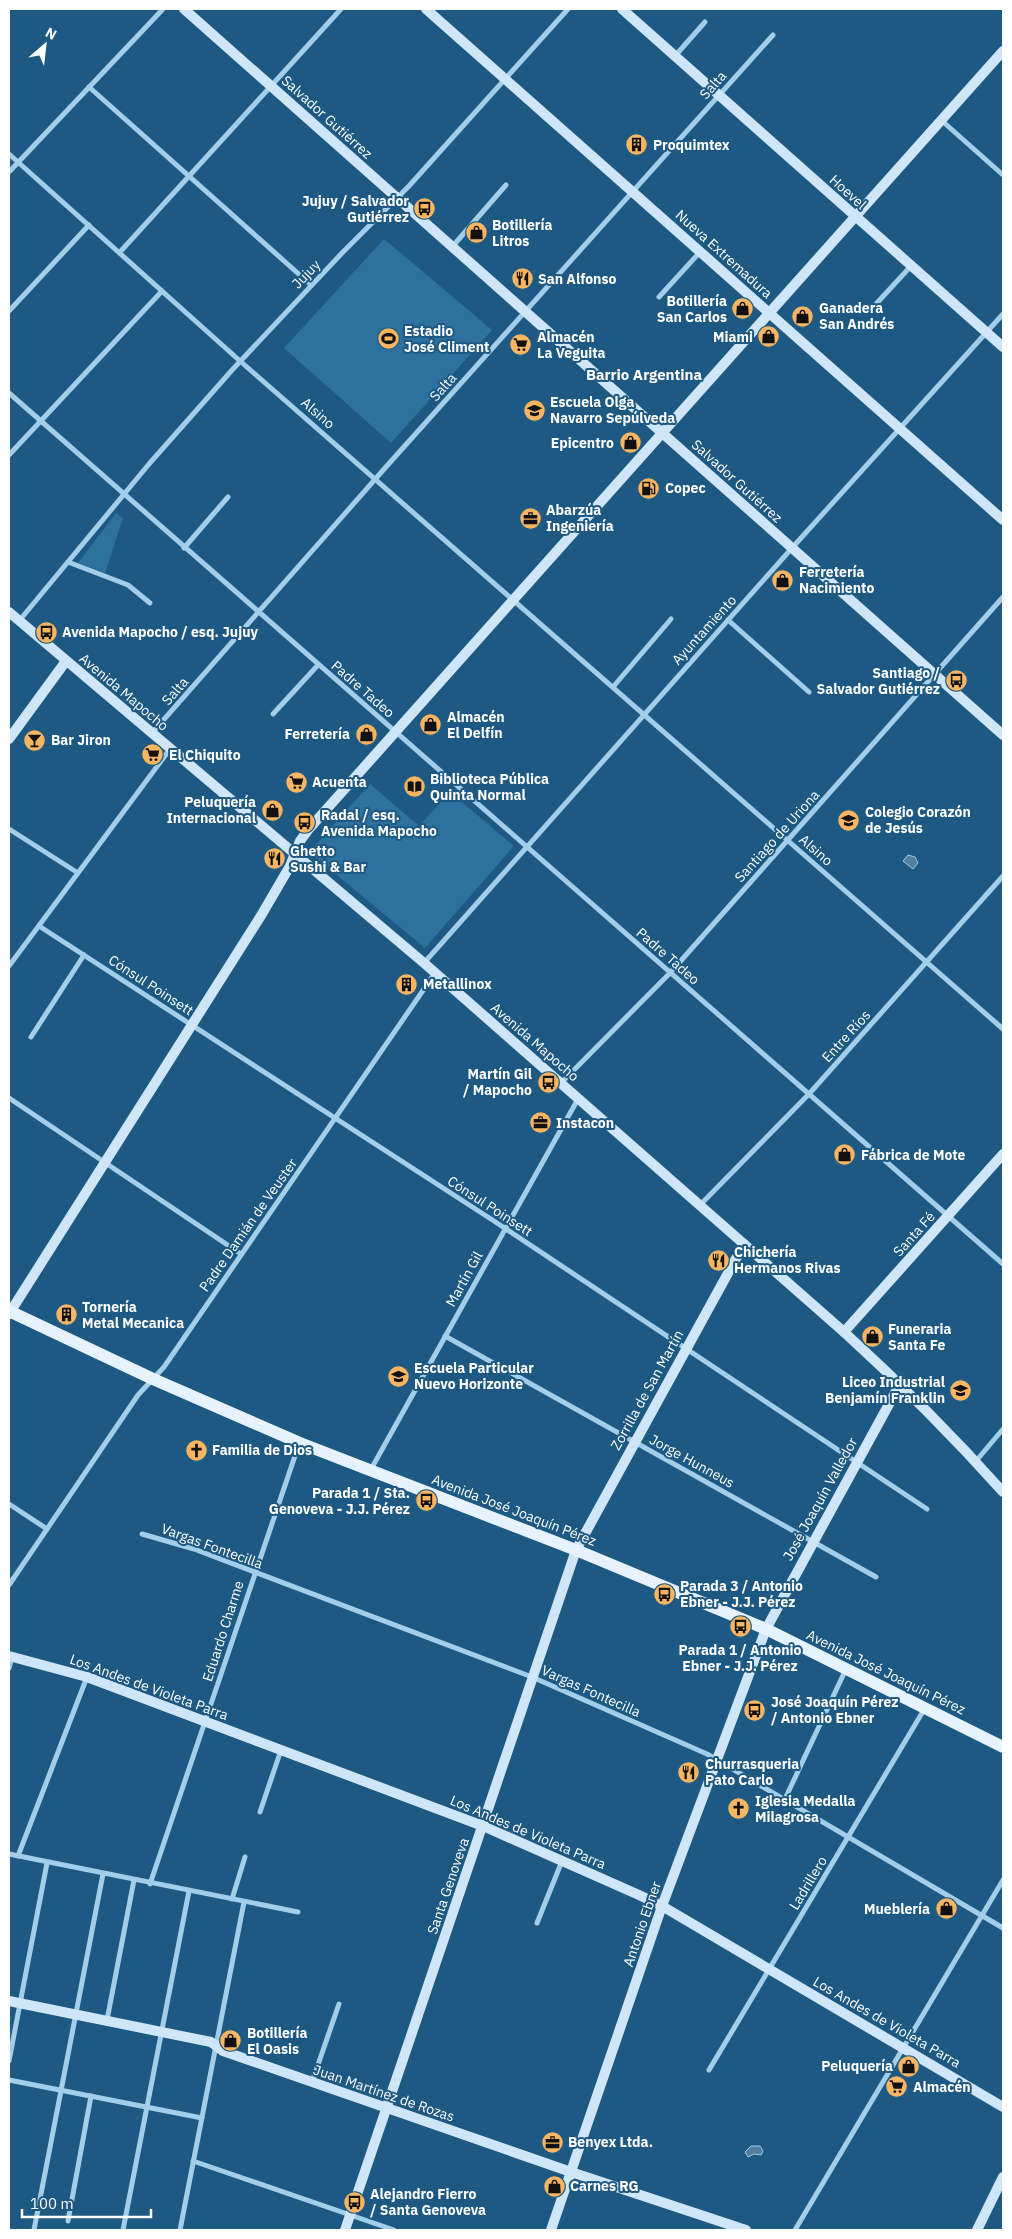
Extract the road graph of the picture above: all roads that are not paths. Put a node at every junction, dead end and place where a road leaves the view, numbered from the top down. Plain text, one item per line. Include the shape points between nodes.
1 (163, 9) edge
2 (184, 9) edge
3 (341, 9) edge
4 (426, 9) edge
5 (568, 9) edge
6 (622, 9) edge
7 (705, 22) dead end
8 (773, 35) dead end
9 (1003, 51) edge
10 (675, 56) junction
11 (506, 79) junction
12 (272, 86) junction
13 (89, 87) junction
14 (719, 95) junction
15 (941, 120) junction
16 (9, 154) edge
17 (18, 162) junction
18 (9, 172) edge
19 (1003, 175) edge
20 (189, 176) junction
21 (506, 185) dead end
22 (633, 192) junction
23 (397, 198) junction
24 (855, 216) junction
25 (89, 225) junction
26 (452, 247) junction
27 (120, 252) junction
28 (700, 252) junction
29 (911, 266) junction
30 (311, 285) junction
31 (162, 291) junction
32 (659, 297) dead end
33 (876, 304) dead end
34 (9, 311) edge
35 (525, 311) junction
36 (769, 313) junction
37 (1003, 314) edge
38 (987, 333) junction
39 (1003, 347) edge
40 (240, 361) junction
41 (9, 393) edge
42 (40, 421) junction
43 (900, 429) junction
44 (662, 433) junction
45 (9, 455) edge
46 (375, 479) junction
47 (124, 495) junction
48 (228, 497) dead end
49 (1003, 520) edge
50 (184, 548) junction
51 (792, 548) junction
52 (68, 562) junction
53 (1003, 598) edge
54 (513, 600) junction
55 (150, 603) dead end
56 (9, 612) edge
57 (258, 613) junction
58 (671, 620) dead end
59 (728, 620) junction
60 (19, 621) junction
61 (66, 661) junction
62 (318, 665) junction
63 (935, 674) junction
64 (613, 688) junction
65 (810, 692) dead end
66 (273, 714) dead end
67 (644, 715) junction
68 (395, 732) junction
69 (152, 734) junction
70 (1003, 735) edge
71 (9, 739) edge
72 (170, 749) junction
73 (9, 829) edge
74 (788, 840) junction
75 (527, 848) junction
76 (295, 855) junction
77 (78, 873) junction
78 (1003, 876) edge
79 (38, 926) junction
80 (84, 955) junction
81 (927, 962) junction
82 (424, 963) junction
83 (9, 966) edge
84 (435, 973) junction
85 (670, 973) junction
86 (192, 1025) junction
87 (1003, 1029) edge
88 (31, 1037) dead end
89 (561, 1083) junction
90 (809, 1094) junction
91 (9, 1098) edge
92 (578, 1098) junction
93 (336, 1118) junction
94 (1003, 1154) edge
95 (105, 1162) junction
96 (700, 1205) junction
97 (948, 1216) junction
98 (505, 1229) junction
99 (744, 1244) junction
100 (241, 1254) junction
101 (1003, 1264) edge
102 (9, 1313) edge
103 (844, 1332) junction
104 (445, 1336) junction
105 (686, 1348) junction
106 (153, 1378) junction
107 (900, 1384) junction
108 (1003, 1430) edge
109 (634, 1442) junction
110 (300, 1443) junction
111 (976, 1460) junction
112 (856, 1463) junction
113 (370, 1471) junction
114 (1003, 1492) edge
115 (9, 1504) edge
116 (927, 1509) dead end
117 (47, 1529) junction
118 (142, 1534) dead end
119 (813, 1542) junction
120 (576, 1550) junction
121 (254, 1572) junction
122 (876, 1577) dead end
123 (9, 1585) edge
124 (766, 1629) junction
125 (10, 1656) edge
126 (9, 1668) edge
127 (846, 1668) junction
128 (87, 1677) junction
129 (532, 1678) junction
130 (925, 1707) junction
131 (204, 1721) junction
132 (1003, 1747) edge
133 (281, 1750) junction
134 (716, 1759) junction
135 (785, 1799) junction
136 (260, 1812) dead end
137 (483, 1826) junction
138 (848, 1836) junction
139 (9, 1854) edge
140 (18, 1856) junction
141 (245, 1857) dead end
142 (562, 1861) junction
143 (47, 1862) junction
144 (103, 1874) junction
145 (134, 1880) junction
146 (1003, 1880) edge
147 (150, 1884) junction
148 (189, 1891) junction
149 (232, 1900) junction
150 (244, 1902) junction
151 (662, 1906) junction
152 (298, 1912) dead end
153 (982, 1915) junction
154 (537, 1924) dead end
155 (1003, 1928) edge
156 (769, 1969) junction
157 (9, 2001) edge
158 (20, 2004) junction
159 (338, 2004) dead end
160 (76, 2015) junction
161 (106, 2021) junction
162 (162, 2032) junction
163 (216, 2046) junction
164 (904, 2048) junction
165 (9, 2062) edge
166 (710, 2070) dead end
167 (9, 2080) edge
168 (312, 2082) junction
169 (61, 2090) junction
170 (91, 2096) junction
171 (147, 2107) junction
172 (1003, 2107) edge
173 (387, 2108) junction
174 (202, 2118) junction
175 (193, 2161) junction
176 (570, 2172) junction
177 (1003, 2177) edge
178 (350, 2215) junction
179 (68, 2221) dead end
180 (34, 2230) edge
181 (123, 2230) edge
182 (180, 2230) edge
183 (345, 2230) edge
184 (394, 2230) edge
185 (551, 2230) edge
186 (746, 2230) edge
187 (795, 2230) edge
188 (977, 2230) edge

1 - 13 street
2 - 12 street, Salvador Gutiérrez
3 - 12 street
4 - 11 street, Nueva Extremadura
5 - 11 street, Jujuy
6 - 10 street, Hoevel
7 - 10 street
8 - 14 street, Salta
9 - 15 street
10 - 14 street, Hoevel
11 - 22 street, Nueva Extremadura
11 - 23 street, Jujuy
12 - 20 street
12 - 23 street, Salvador Gutiérrez
13 - 17 street
13 - 20 street
14 - 22 street, Salta
14 - 24 street, Hoevel
15 - 19 street
15 - 24 street
16 - 17 street, Alsino
17 - 18 street
17 - 25 street, Alsino
20 - 27 street
20 - 30 street
21 - 26 street
22 - 28 street, Nueva Extremadura
22 - 35 street, Salta
23 - 26 street, Salvador Gutiérrez
23 - 30 street, Jujuy
24 - 29 street, Hoevel
24 - 36 street
25 - 27 street, Alsino
25 - 34 street
26 - 35 street, Salvador Gutiérrez
27 - 31 street, Alsino
28 - 32 street
28 - 36 street, Nueva Extremadura
29 - 33 street
29 - 38 street, Hoevel
30 - 40 street, Jujuy
31 - 40 street, Alsino
31 - 42 street
35 - 44 street, Salvador Gutiérrez
35 - 46 street, Salta
36 - 43 street, Nueva Extremadura
36 - 44 street
37 - 38 street, Ayuntamiento
38 - 39 street, Hoevel
38 - 43 street, Ayuntamiento
40 - 46 street, Alsino
40 - 47 street, Jujuy
41 - 42 street, Padre Tadeo
42 - 45 street
42 - 47 street, Padre Tadeo
43 - 49 street, Nueva Extremadura
43 - 51 street, Ayuntamiento
44 - 51 street, Salvador Gutiérrez
44 - 54 street
46 - 54 street, Alsino
46 - 57 street, Salta
47 - 50 street, Padre Tadeo
47 - 52 street, Jujuy
48 - 50 street
50 - 57 street, Padre Tadeo
51 - 59 street, Ayuntamiento
51 - 63 street, Salvador Gutiérrez
52 - 55 street via 128,585
52 - 60 street, Jujuy
53 - 63 street, Santiago de Uriona
54 - 64 street, Alsino
54 - 68 street
56 - 60 street, Avenida Mapocho
57 - 62 street, Padre Tadeo
57 - 69 street, Salta
58 - 64 street
59 - 65 street
59 - 67 street, Ayuntamiento
60 - 61 street, Avenida Mapocho
61 - 69 street, Avenida Mapocho
61 - 71 street
62 - 66 street, Padre Tadeo
62 - 68 street, Padre Tadeo
63 - 70 street, Salvador Gutiérrez
63 - 74 street, Santiago de Uriona
64 - 67 street, Alsino
67 - 74 street, Alsino
67 - 75 street, Ayuntamiento
68 - 75 street, Padre Tadeo
68 - 76 street via 308,830
69 - 72 street, Avenida Mapocho
72 - 76 street, Avenida Mapocho
72 - 77 street
73 - 77 street
74 - 81 street, Alsino
74 - 85 street, Santiago de Uriona
75 - 82 street, Ayuntamiento
75 - 85 street, Padre Tadeo
76 - 82 street, Avenida Mapocho
76 - 86 street
77 - 79 street
78 - 81 street, Entre Ríos
79 - 80 street, Cónsul Poinsett
79 - 83 street
80 - 86 street, Cónsul Poinsett
80 - 88 street
81 - 87 street, Alsino
81 - 90 street, Entre Ríos
82 - 84 street, Avenida Mapocho
84 - 89 street, Avenida Mapocho
84 - 93 street, Padre Damián de Veuster
85 - 89 street, Santiago de Uriona
85 - 90 street, Padre Tadeo
86 - 93 street, Cónsul Poinsett
86 - 95 street
89 - 92 street, Avenida Mapocho
90 - 96 street, Entre Ríos
90 - 97 street, Padre Tadeo
91 - 95 street
92 - 96 street, Avenida Mapocho
92 - 98 street, Martín Gil
93 - 98 street, Cónsul Poinsett
93 - 100 street, Padre Damián de Veuster
94 - 97 street, Santa Fé
95 - 100 street
95 - 102 street
96 - 99 street, Avenida Mapocho
97 - 101 street, Padre Tadeo
97 - 103 street, Santa Fé
98 - 104 street, Martín Gil
98 - 105 street, Cónsul Poinsett
99 - 103 street, Avenida Mapocho
99 - 105 street, Zorrilla de San Martín
100 - 106 street, Padre Damián de Veuster via 164,1367
102 - 106 main road, Avenida José Joaquín Pérez
103 - 107 street, Avenida Mapocho
104 - 109 street, Jorge Hunneus
104 - 113 street, Martín Gil
105 - 109 street, Zorrilla de San Martín
105 - 112 street, Cónsul Poinsett
106 - 110 main road, Avenida José Joaquín Pérez
106 - 117 street, Padre Damián de Veuster via 138,1395
107 - 111 street, Avenida Mapocho
107 - 112 street, José Joaquín Valledor
108 - 111 street
109 - 119 street, Jorge Hunneus
109 - 120 street, Zorrilla de San Martín
110 - 113 main road, Avenida José Joaquín Pérez
110 - 121 street, Eduardo Charme
111 - 114 street, Avenida Mapocho
112 - 116 street, Cónsul Poinsett
112 - 119 street, José Joaquín Valledor
113 - 120 main road, Avenida José Joaquín Pérez
115 - 117 street
117 - 123 street, Padre Damián de Veuster
118 - 121 street, Vargas Fontecilla
119 - 122 street, Jorge Hunneus
119 - 124 street, José Joaquín Valledor
120 - 124 main road, Avenida José Joaquín Pérez
120 - 129 street, Santa Genoveva
121 - 129 street, Vargas Fontecilla
121 - 131 street, Eduardo Charme
124 - 127 main road, Avenida José Joaquín Pérez
124 - 134 street, Antonio Ebner
125 - 126 street
125 - 128 street, Los Andes de Violeta Parra
127 - 130 main road, Avenida José Joaquín Pérez
127 - 135 street
128 - 131 street, Los Andes de Violeta Parra
128 - 140 street
129 - 134 street, Vargas Fontecilla
129 - 137 street, Santa Genoveva
130 - 132 main road, Avenida José Joaquín Pérez
130 - 138 street, Ladrillero
131 - 133 street, Los Andes de Violeta Parra
131 - 147 street, Eduardo Charme
133 - 136 street
133 - 137 street, Los Andes de Violeta Parra
134 - 135 street, Vargas Fontecilla
134 - 151 street, Antonio Ebner
135 - 138 street, Vargas Fontecilla
137 - 142 street, Los Andes de Violeta Parra
137 - 173 street, Santa Genoveva
138 - 153 street, Vargas Fontecilla
138 - 156 street, Ladrillero
139 - 140 street
140 - 143 street
141 - 149 street
142 - 151 street, Los Andes de Violeta Parra
142 - 154 street
143 - 144 street
143 - 158 street
144 - 145 street
144 - 160 street
145 - 147 street
145 - 161 street
146 - 153 street
147 - 148 street
148 - 149 street
148 - 162 street
149 - 150 street
150 - 152 street
150 - 163 street
151 - 156 street, Los Andes de Violeta Parra
151 - 176 street, Antonio Ebner
153 - 155 street, Vargas Fontecilla
153 - 164 street
156 - 164 street, Los Andes de Violeta Parra
156 - 166 street, Ladrillero
157 - 158 street, Juan Martínez de Rozas
158 - 160 street, Juan Martínez de Rozas
158 - 165 street
159 - 168 street
160 - 161 street, Juan Martínez de Rozas
160 - 169 street
161 - 162 street, Juan Martínez de Rozas
162 - 163 street, Juan Martínez de Rozas via 211,2042
162 - 171 street
163 - 168 street, Juan Martínez de Rozas
163 - 174 street
164 - 172 street, Los Andes de Violeta Parra
164 - 187 street
167 - 169 street
168 - 173 street, Juan Martínez de Rozas
169 - 170 street
169 - 180 street
170 - 171 street
170 - 179 street
171 - 174 street
171 - 181 street
173 - 176 street, Juan Martínez de Rozas
173 - 178 street, Santa Genoveva
174 - 175 street
175 - 178 street
175 - 182 street
176 - 185 street, Antonio Ebner
176 - 186 street, Juan Martínez de Rozas
177 - 188 street
178 - 183 street, Santa Genoveva
178 - 184 street

